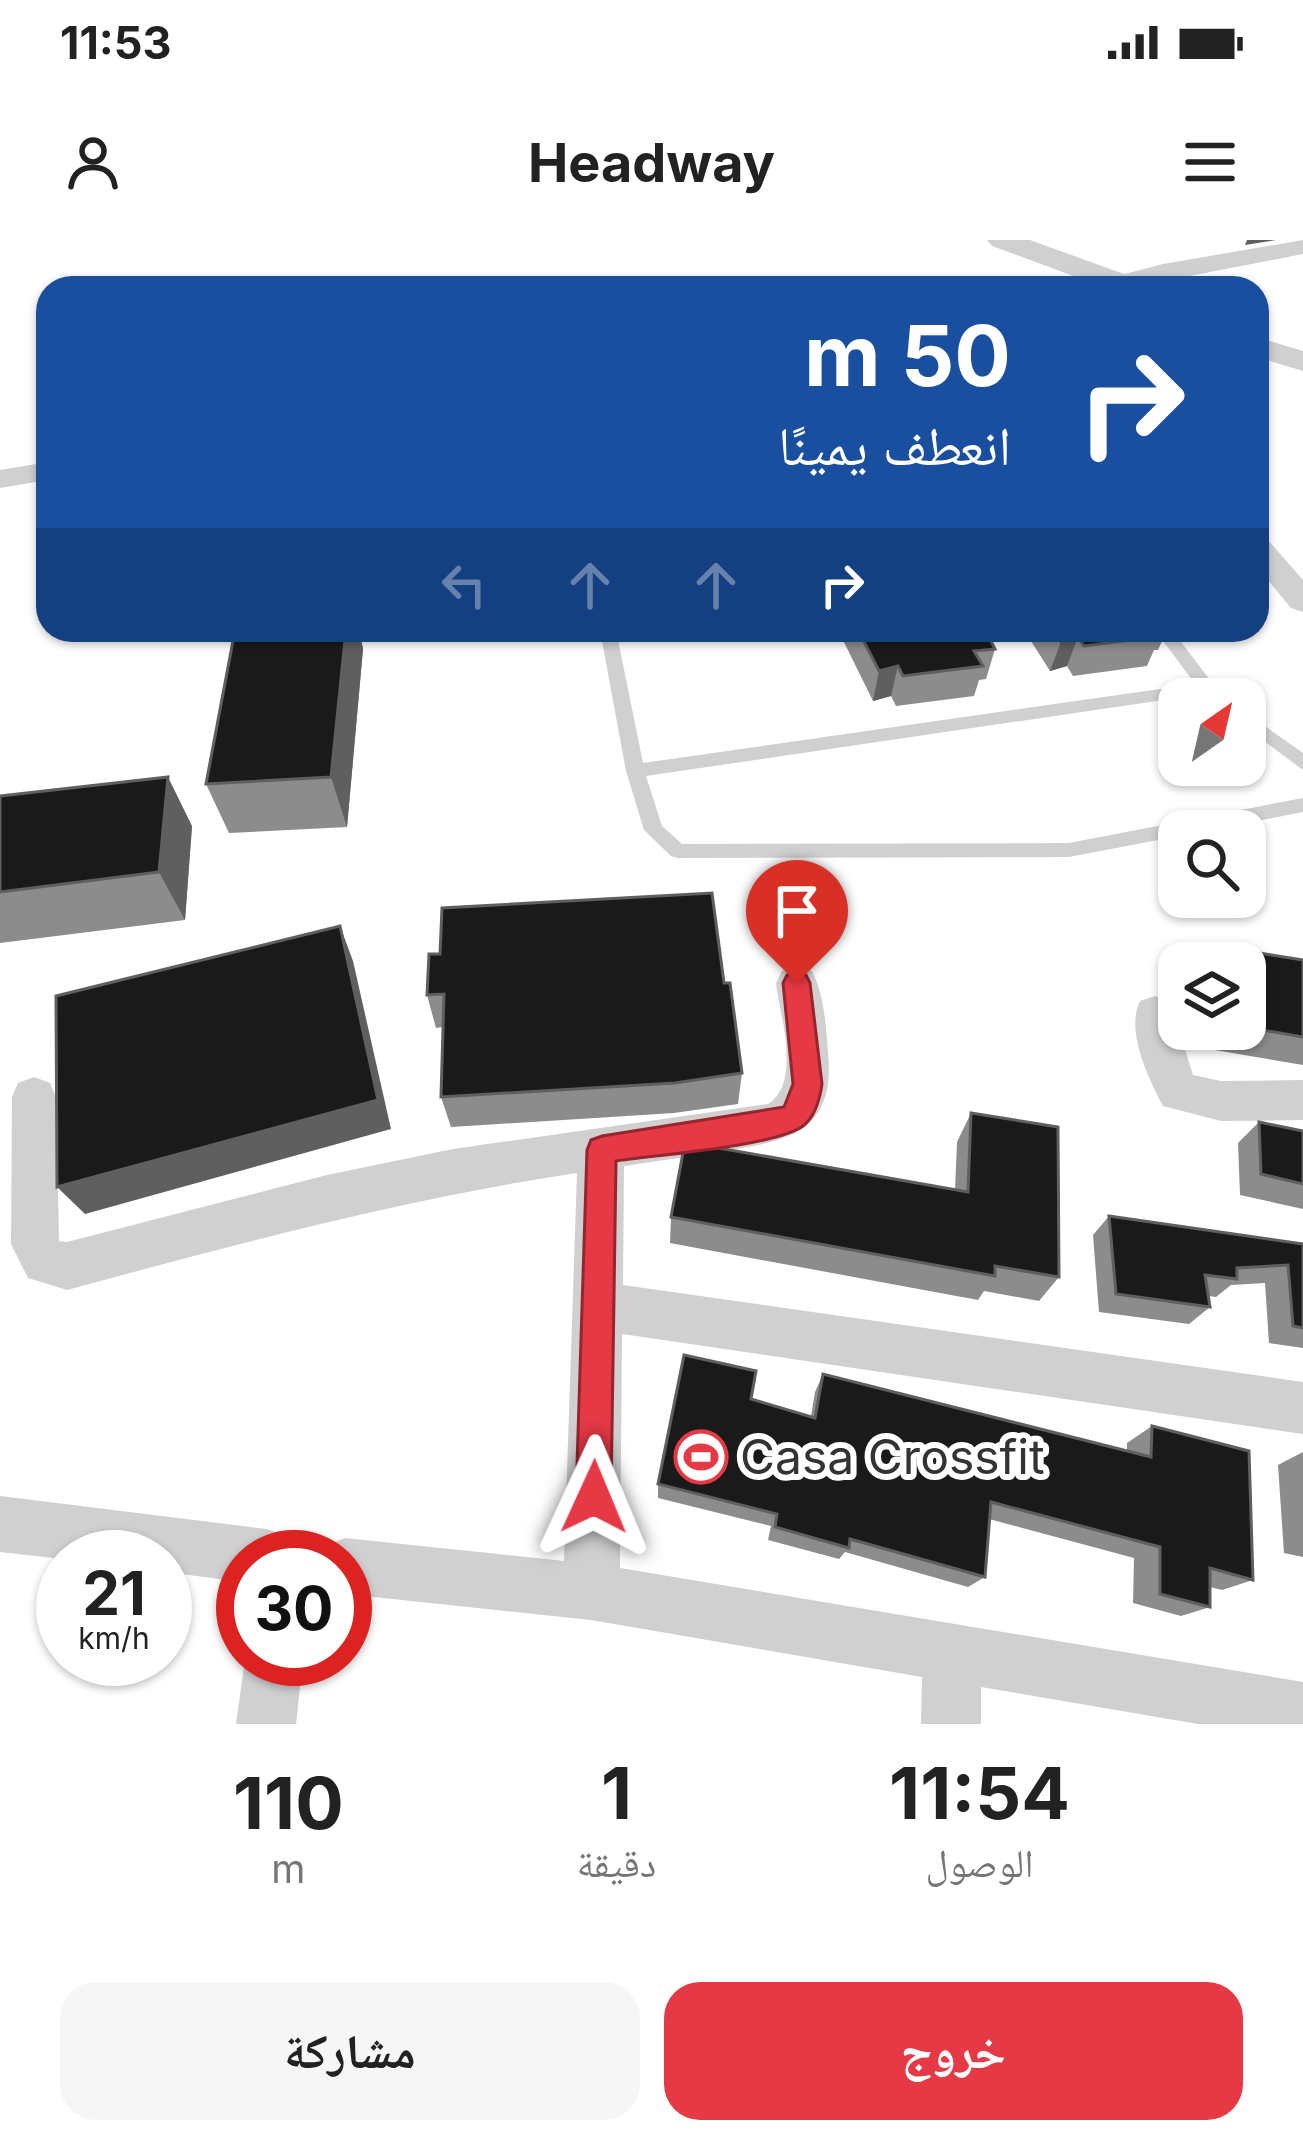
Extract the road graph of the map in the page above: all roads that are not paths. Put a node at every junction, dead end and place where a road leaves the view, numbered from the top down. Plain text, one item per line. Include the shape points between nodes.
1 (991, 244) edge
2 (1303, 247) edge
3 (1267, 253) junction
4 (1303, 263) edge
5 (1056, 276) edge
6 (1087, 276) edge
7 (1162, 276) edge
8 (1269, 327) edge
9 (1303, 337) edge
10 (1269, 351) edge
11 (1303, 361) edge
12 (36, 473) edge
13 (0, 479) edge
14 (1269, 561) edge
15 (1303, 601) edge
16 (610, 642) edge
17 (1173, 642) edge
18 (1201, 678) edge
19 (1158, 701) edge
20 (1266, 734) edge
21 (1303, 763) edge
22 (635, 770) junction
23 (1303, 806) edge
24 (797, 983) dead end
25 (1155, 1013) dead end
26 (34, 1097) dead end
27 (1303, 1100) edge
28 (602, 1150) junction
29 (598, 1306) junction
30 (1303, 1408) edge
31 (0, 1524) edge
32 (216, 1551) edge
33 (372, 1569) edge
34 (591, 1592) junction
35 (951, 1654) junction
36 (271, 1686) edge
37 (1303, 1712) edge
38 (266, 1724) edge
39 (951, 1724) edge

1 - 5 street
1 - 6 street
2 - 3 street
3 - 4 street
3 - 7 street
8 - 9 street
10 - 11 street
12 - 13 street
14 - 15 street
16 - 22 lane
17 - 18 lane
19 - 22 lane
20 - 21 lane
22 - 23 lane via 654,830 691,854 1069,850
24 - 28 street via 807,1084 794,1116
25 - 27 street via 1179,1092
26 - 28 street via 34,1244 48,1264 67,1266 390,1184
28 - 29 street
29 - 30 street
29 - 34 street
31 - 32 street
33 - 34 street
34 - 35 street
35 - 37 street
35 - 39 street
36 - 38 street

